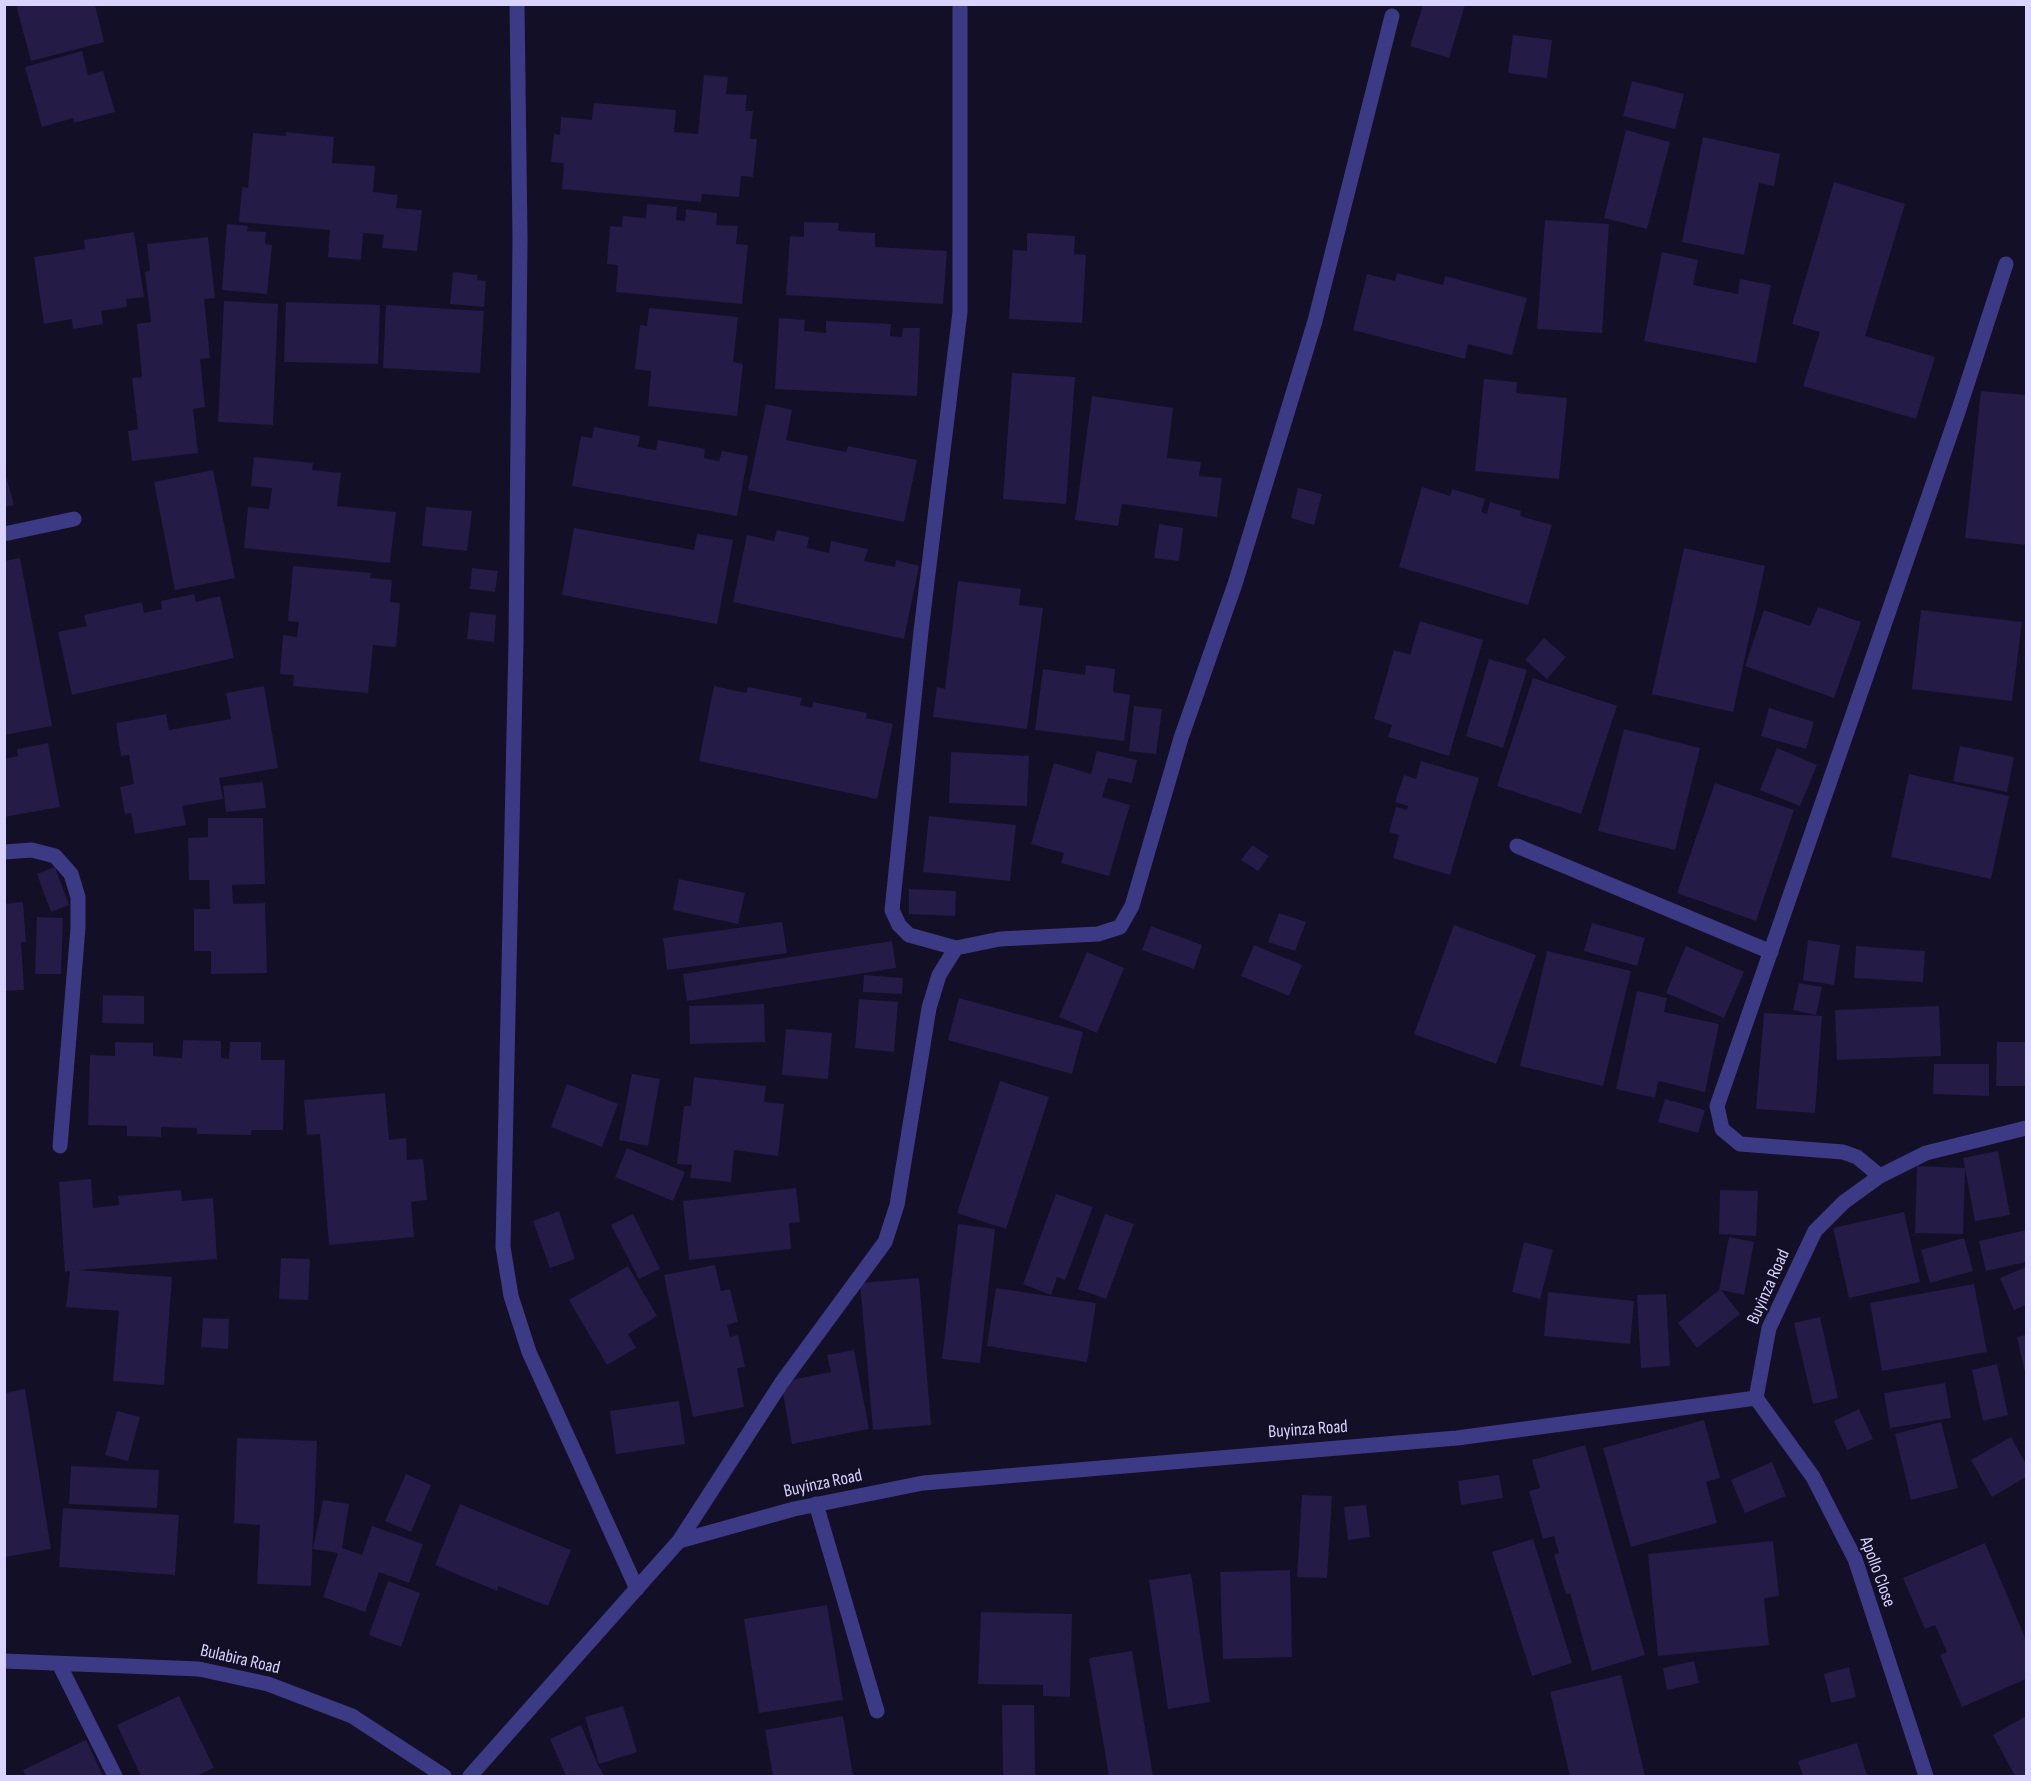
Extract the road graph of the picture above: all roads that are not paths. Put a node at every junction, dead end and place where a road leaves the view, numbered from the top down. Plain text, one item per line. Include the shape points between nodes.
1 (517, 4) edge
2 (960, 4) edge
3 (1392, 16) dead end
4 (2006, 264) dead end
5 (74, 519) dead end
6 (4, 534) edge
7 (1517, 846) dead end
8 (4, 852) edge
9 (956, 948) junction
10 (1771, 952) junction
11 (2026, 1128) edge
12 (60, 1146) dead end
13 (1880, 1176) junction
14 (1756, 1398) junction
15 (816, 1504) junction
16 (679, 1541) junction
17 (637, 1589) junction
18 (4, 1661) edge
19 (59, 1664) junction
20 (878, 1711) dead end
21 (115, 1776) edge
22 (444, 1776) edge
23 (470, 1776) edge
24 (1926, 1776) edge

1 - 17 street via 520,251 516,618 502,1247 511,1296 529,1352
2 - 9 street via 960,312 892,909 909,935
3 - 9 street via 1315,321 1234,584 1181,738 1132,906 1120,927 1098,934 1000,939
4 - 10 street
5 - 6 street
7 - 10 street
8 - 12 street via 32,850 55,856 71,874 78,897
9 - 16 street via 939,975 929,1008 889,1234 782,1382
10 - 13 street via 1718,1106 1722,1129 1740,1144 1843,1152 1857,1157
11 - 13 street, Buyinza Road via 1926,1153
13 - 14 street, Buyinza Road via 1844,1202 1815,1231 1769,1328
14 - 15 street, Buyinza Road via 1457,1438 923,1482
14 - 24 street, Apollo Close via 1813,1477 1855,1559
15 - 16 street, Buyinza Road
15 - 20 street
16 - 17 street
17 - 23 street
18 - 19 street, Bulabira Road
19 - 21 street
19 - 22 street, Bulabira Road via 199,1669 268,1684 352,1716

